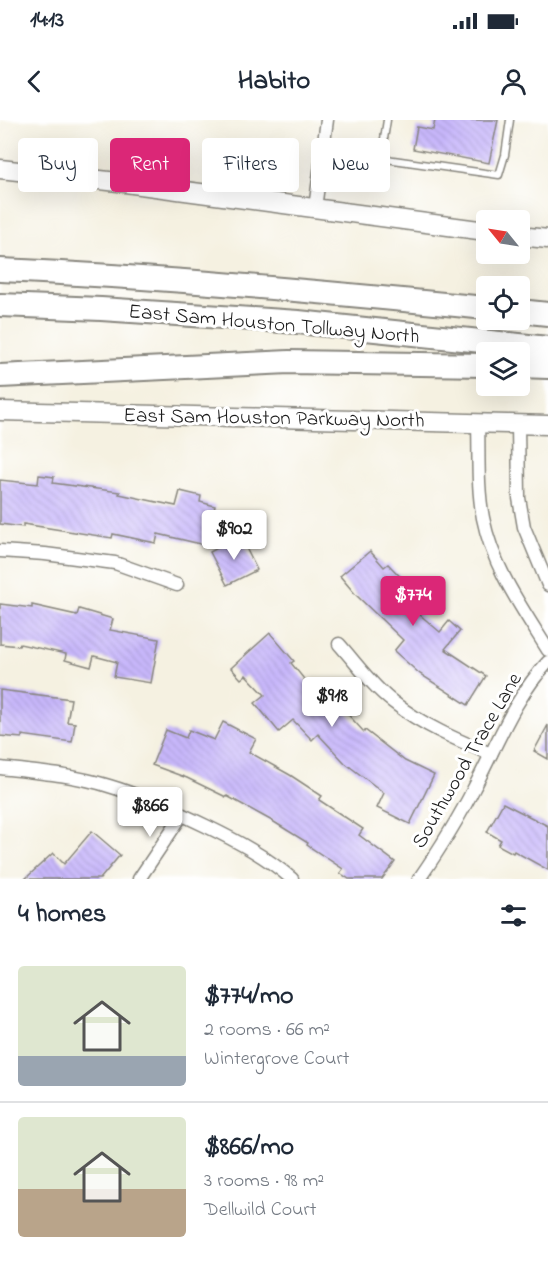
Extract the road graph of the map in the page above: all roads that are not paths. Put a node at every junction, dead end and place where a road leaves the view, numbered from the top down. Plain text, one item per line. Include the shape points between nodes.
1 (327, 120) edge
2 (387, 120) edge
3 (510, 120) edge
4 (324, 138) edge
5 (384, 138) edge
6 (390, 159) edge
7 (0, 169) edge
8 (317, 192) edge
9 (315, 208) junction
10 (476, 230) edge
11 (530, 238) edge
12 (548, 240) edge
13 (0, 263) edge
14 (0, 270) edge
15 (30, 272) junction
16 (0, 305) edge
17 (476, 307) edge
18 (530, 312) edge
19 (548, 314) edge
20 (548, 348) edge
21 (476, 365) edge
22 (530, 366) edge
23 (548, 367) edge
24 (0, 376) edge
25 (0, 411) edge
26 (478, 422) junction
27 (518, 423) junction
28 (548, 425) edge
29 (0, 551) edge
30 (177, 585) dead end
31 (548, 585) edge
32 (339, 644) dead end
33 (548, 650) edge
34 (548, 662) edge
35 (491, 754) junction
36 (0, 768) edge
37 (182, 814) junction
38 (139, 879) edge
39 (292, 879) edge
40 (419, 879) edge

1 - 4 street
2 - 5 lane
3 - 6 lane via 499,175
7 - 9 main road
8 - 9 street
9 - 10 main road
11 - 12 main road
13 - 15 highway
14 - 15 highway
15 - 17 highway via 302,290
16 - 20 highway, East Sam Houston Tollway North via 298,322
18 - 19 highway
21 - 24 highway via 289,362
22 - 23 highway
25 - 26 main road, East Sam Houston Parkway North
26 - 27 main road, East Sam Houston Parkway North
26 - 33 street via 479,484 492,551 522,611
27 - 28 main road, East Sam Houston Parkway North
27 - 31 street via 519,498 524,527
29 - 30 street via 115,563
32 - 35 street via 391,701 452,737
34 - 35 street, Southwood Trace Lane via 532,678
35 - 40 street, Southwood Trace Lane via 452,828
36 - 37 street via 106,785
37 - 38 street
37 - 39 street via 248,848

